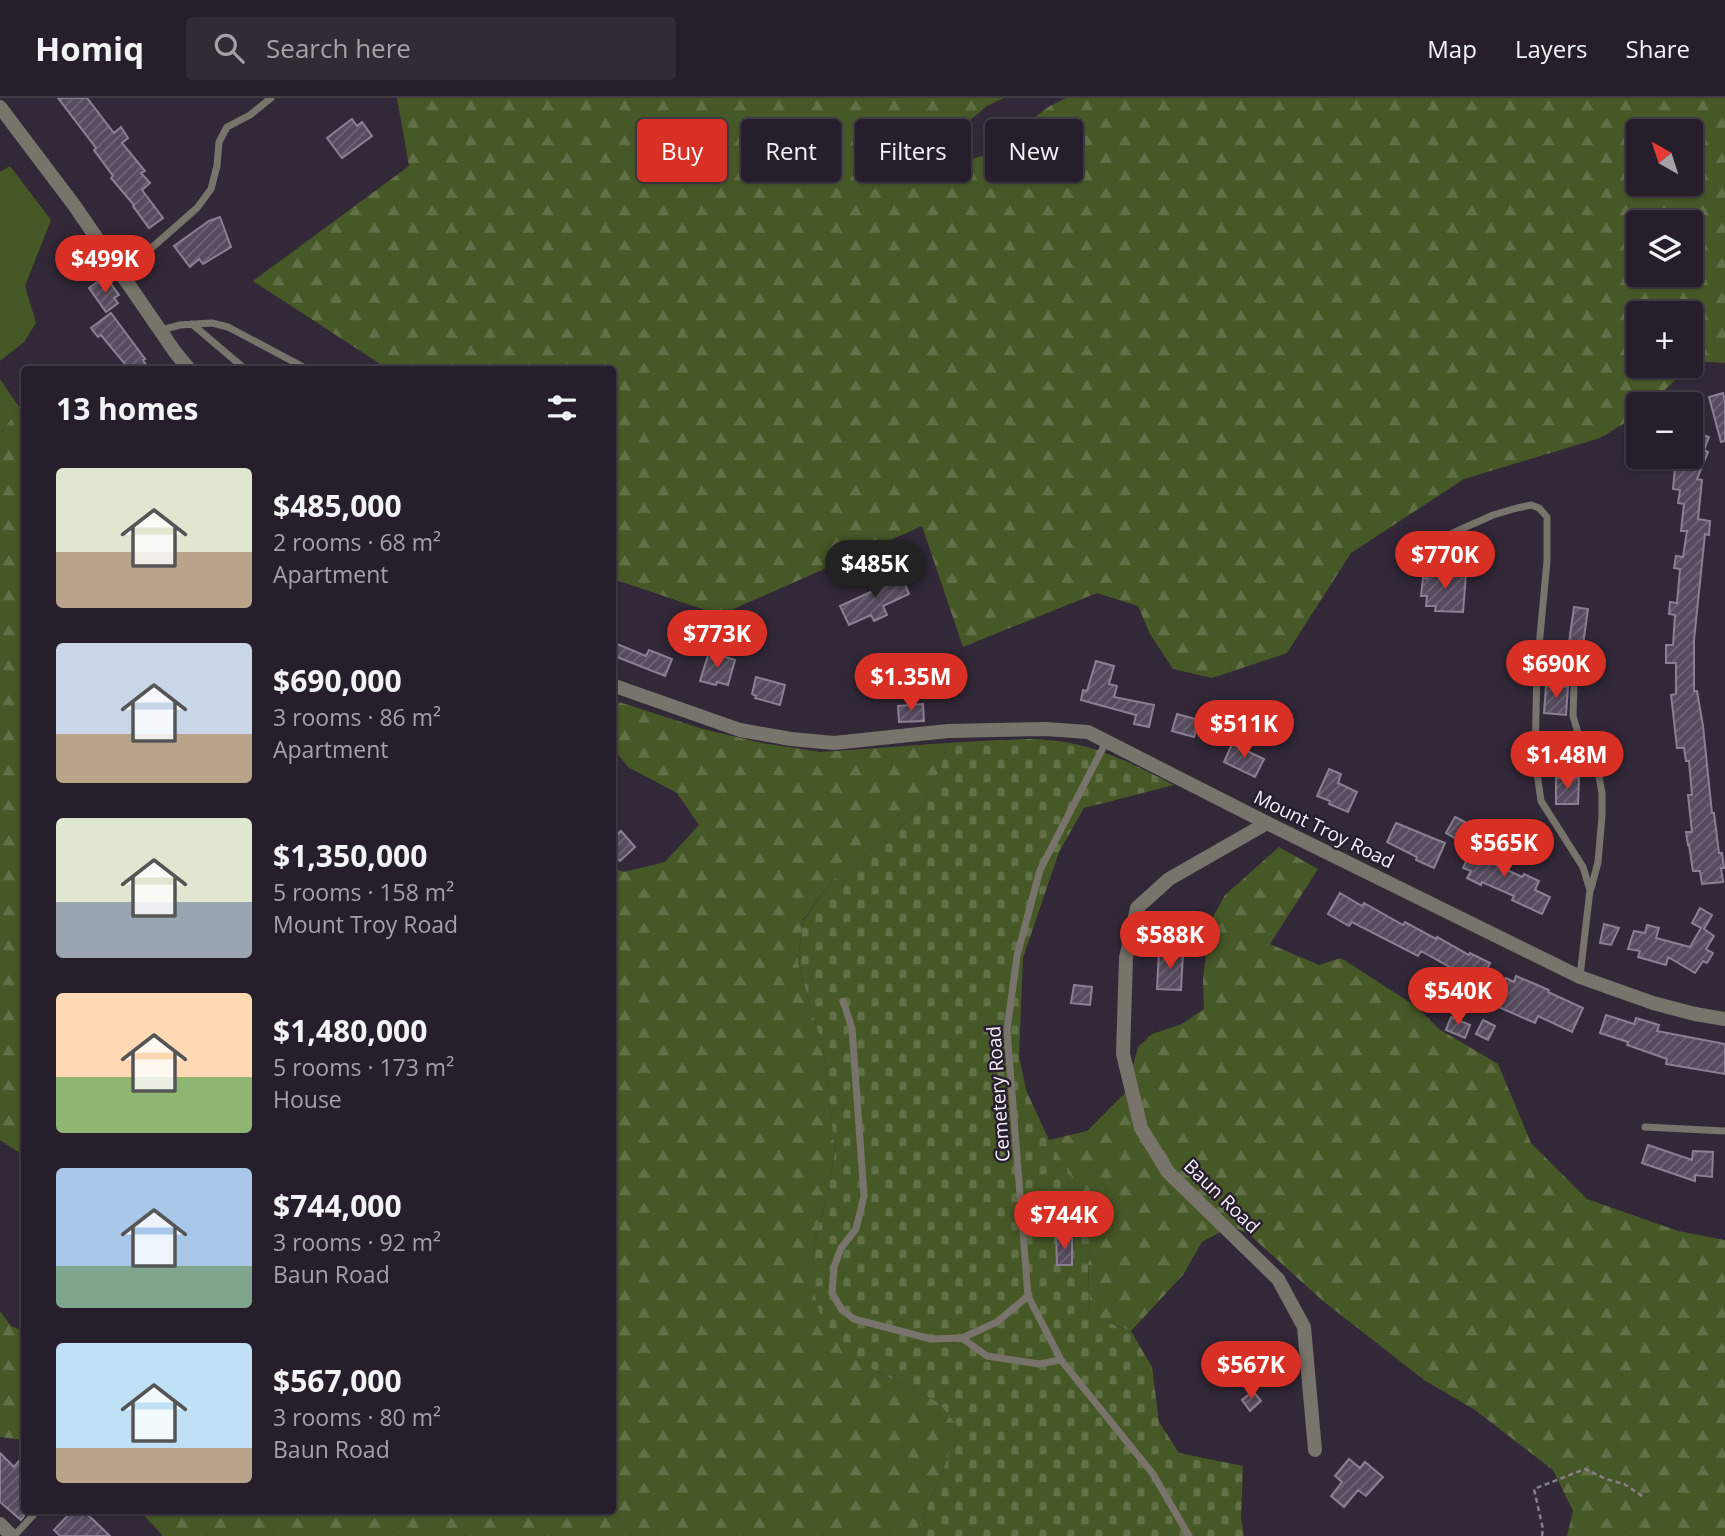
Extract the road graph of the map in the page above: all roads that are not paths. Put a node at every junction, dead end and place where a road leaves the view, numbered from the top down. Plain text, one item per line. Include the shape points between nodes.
1 (271, 98) edge
2 (0, 107) edge
3 (117, 267) junction
4 (191, 324) junction
5 (160, 330) junction
6 (187, 366) edge
7 (241, 366) edge
8 (301, 366) edge
9 (1435, 541) dead end
10 (1574, 682) dead end
11 (616, 686) edge
12 (1106, 742) junction
13 (1267, 823) junction
14 (1590, 890) junction
15 (1580, 977) junction
16 (843, 1001) dead end
17 (1725, 1019) edge
18 (1645, 1127) dead end
19 (1725, 1131) edge
20 (1028, 1296) junction
21 (962, 1338) junction
22 (1061, 1360) junction
23 (1315, 1450) dead end
24 (34, 1514) edge
25 (0, 1524) edge
26 (13, 1536) edge
27 (1189, 1536) edge

1 - 3 lane via 227,127 219,142 211,189 197,208 148,251
2 - 3 street
3 - 5 street
4 - 5 lane
4 - 7 lane
4 - 8 lane via 228,327
5 - 6 street
9 - 14 lane via 1493,515 1531,505 1547,517 1535,759 1541,801 1583,867
10 - 14 lane via 1573,716 1578,733 1594,749 1602,793 1598,862
11 - 12 street, Mount Troy Road via 740,730 791,739 834,743 948,731 1046,729 1088,732
12 - 13 street, Mount Troy Road
12 - 20 lane, Cemetery Road via 1040,870 1017,956 1007,1030
13 - 15 street, Mount Troy Road
13 - 23 street, Baun Road via 1169,879 1137,908 1126,958 1123,1054 1141,1128 1168,1172 1278,1279 1304,1327
14 - 15 lane
15 - 17 street, Mount Troy Road via 1653,1003
16 - 21 lane via 852,1028 864,1196 856,1229 834,1267 832,1293 854,1319 932,1339
18 - 19 lane
20 - 21 lane via 997,1322
20 - 22 lane, Cemetery Road
21 - 22 lane via 987,1356 1039,1364
22 - 27 lane, Cemetery Road via 1153,1474
24 - 26 lane
25 - 26 street

